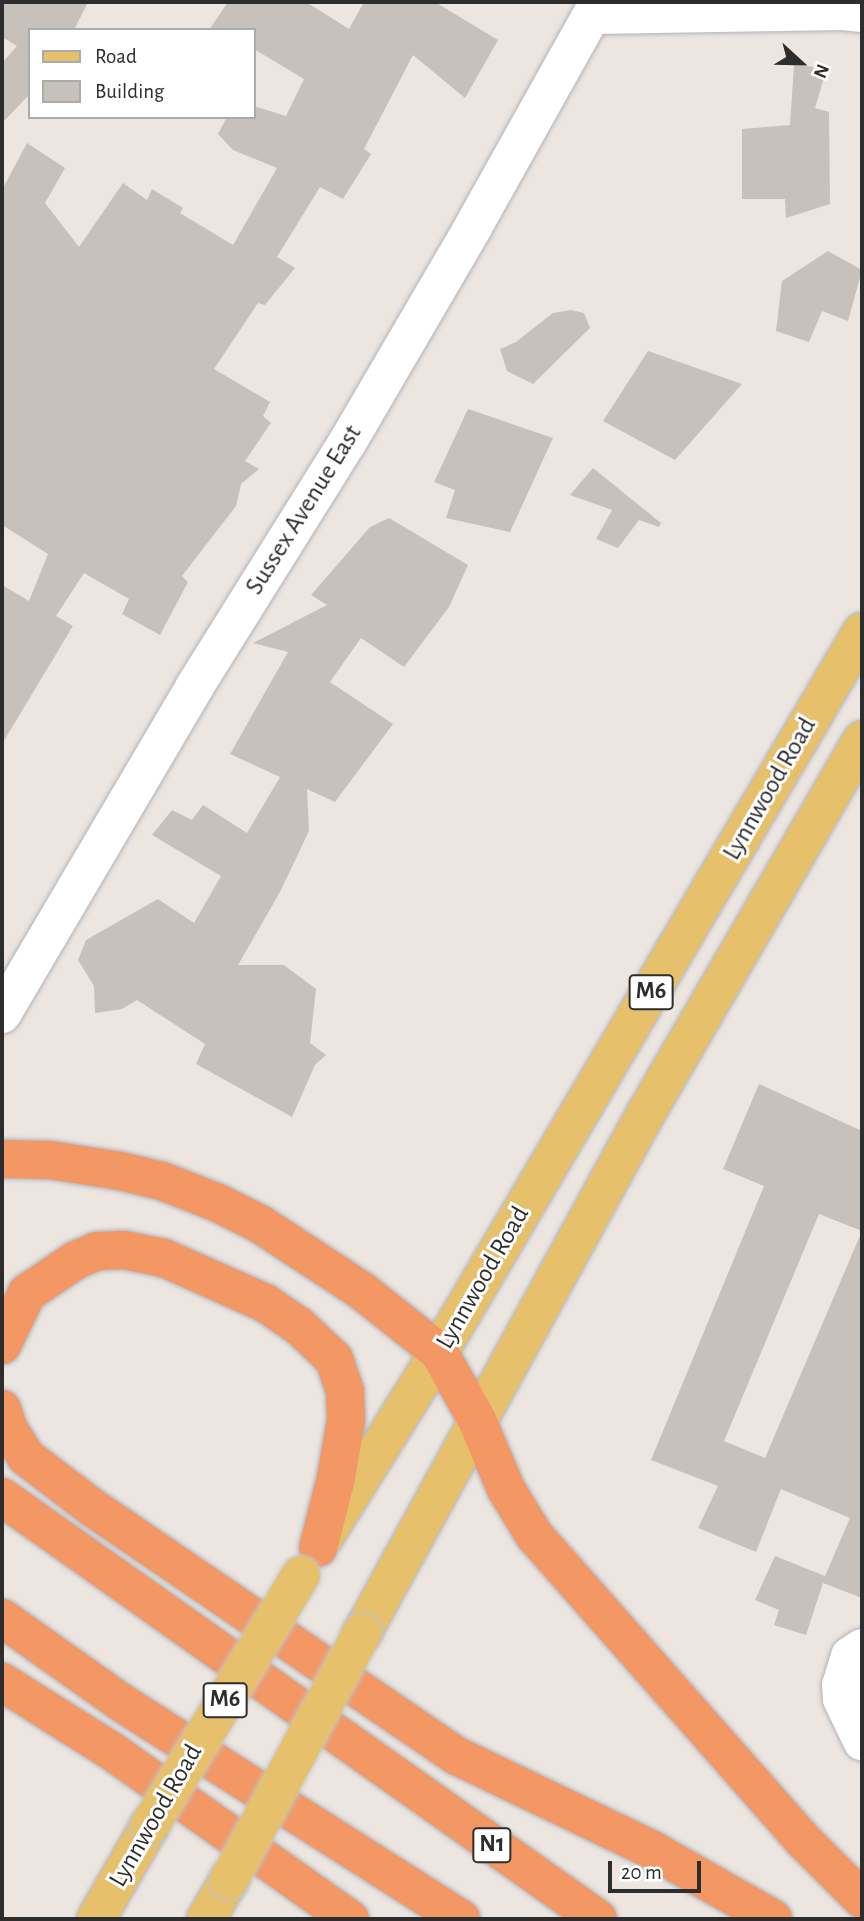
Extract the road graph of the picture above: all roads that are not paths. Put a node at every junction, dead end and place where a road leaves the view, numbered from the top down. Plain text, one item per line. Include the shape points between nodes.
1 (596, 8) edge
2 (856, 9) edge
3 (862, 632) edge
4 (862, 740) edge
5 (2, 1014) edge
6 (2, 1159) edge
7 (2, 1345) edge
8 (439, 1352) junction
9 (2, 1409) edge
10 (477, 1420) junction
11 (2, 1497) edge
12 (309, 1561) junction
13 (2, 1618) edge
14 (2, 1640) edge
15 (862, 1648) edge
16 (2, 1682) edge
17 (122, 1703) junction
18 (862, 1741) edge
19 (862, 1899) edge
20 (96, 1919) edge
21 (206, 1919) edge
22 (349, 1919) edge
23 (461, 1919) edge
24 (598, 1919) edge
25 (773, 1919) edge

1 - 2 street
1 - 5 street, Sussex Avenue East via 347,443 195,686
3 - 8 main road, Lynnwood Road / M6
4 - 10 main road, M6 via 646,1113
6 - 8 highway via 50,1160 120,1171 162,1181 218,1203 260,1224 362,1291
7 - 12 highway via 27,1293 97,1251 124,1250 164,1258 265,1303 299,1326 334,1359 345,1391 346,1420 338,1467
8 - 10 highway
8 - 12 main road, Lynnwood Road / M6
9 - 25 highway via 26,1457 93,1508 457,1756 654,1851
10 - 19 highway via 506,1489 534,1535 802,1839
10 - 21 main road, M6, bridge
11 - 24 highway, N1
12 - 20 main road, Lynnwood Road / M6, bridge
13 - 17 highway
14 - 17 highway
15 - 18 street via 850,1656 841,1685 851,1722
16 - 22 highway via 113,1752
17 - 23 highway

